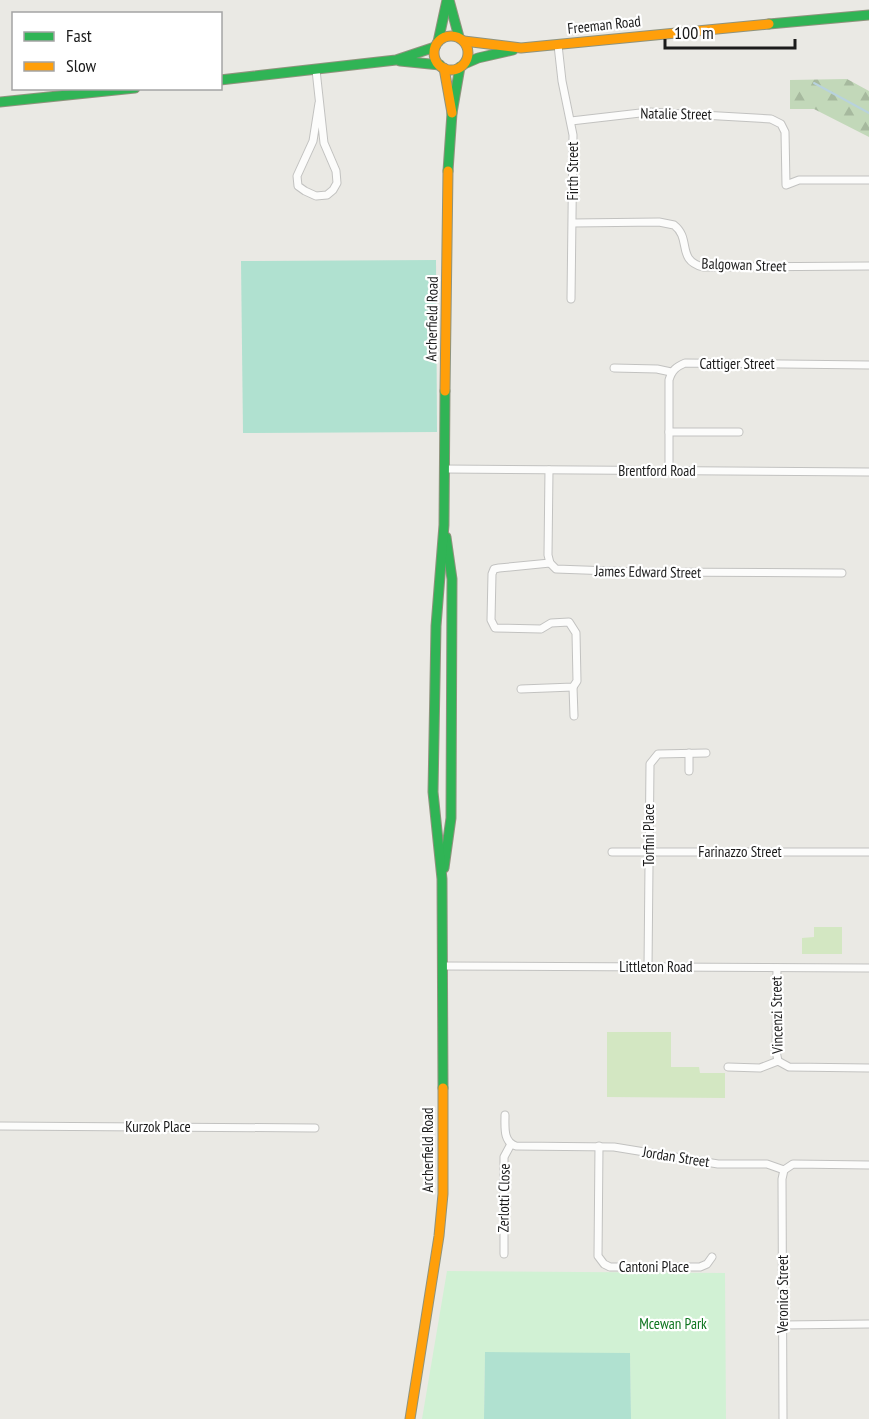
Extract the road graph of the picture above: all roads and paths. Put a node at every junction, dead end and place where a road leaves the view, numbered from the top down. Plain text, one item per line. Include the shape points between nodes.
1 (448, 0) edge
2 (869, 15) edge
3 (461, 39) junction
4 (436, 44) junction
5 (558, 45) junction
6 (521, 48) junction
7 (396, 60) junction
8 (462, 66) junction
9 (442, 67) junction
10 (316, 70) junction
11 (222, 80) edge
12 (116, 90) edge
13 (0, 102) edge
14 (319, 104) junction
15 (452, 113) junction
16 (571, 121) junction
17 (869, 180) edge
18 (573, 223) junction
19 (869, 266) edge
20 (571, 299) dead end
21 (869, 365) edge
22 (614, 369) dead end
23 (671, 372) junction
24 (669, 432) junction
25 (739, 432) dead end
26 (444, 470) junction
27 (549, 470) junction
28 (669, 472) junction
29 (869, 472) edge
30 (444, 525) junction
31 (550, 563) junction
32 (842, 573) dead end
33 (573, 687) junction
34 (521, 689) dead end
35 (574, 716) dead end
36 (688, 753) junction
37 (706, 753) dead end
38 (689, 771) dead end
39 (612, 852) dead end
40 (649, 852) junction
41 (869, 852) edge
42 (442, 879) junction
43 (443, 966) junction
44 (648, 967) junction
45 (777, 968) junction
46 (869, 968) edge
47 (778, 1061) junction
48 (728, 1067) dead end
49 (869, 1068) edge
50 (505, 1115) dead end
51 (0, 1126) edge
52 (315, 1128) dead end
53 (511, 1144) junction
54 (599, 1146) junction
55 (869, 1165) edge
56 (784, 1170) junction
57 (504, 1254) dead end
58 (712, 1257) dead end
59 (869, 1324) edge
60 (783, 1325) junction
61 (410, 1419) edge
62 (783, 1419) edge

1 - 3 main road
1 - 4 main road
2 - 5 main road, Freeman Road
3 - 4 main road via 447,36
3 - 6 main road, Freeman Road
3 - 8 main road via 468,50
4 - 7 main road
4 - 9 main road via 435,57
5 - 6 main road, Freeman Road
5 - 16 street, Firth Street
6 - 8 main road, Freeman Road
7 - 9 main road
7 - 10 main road
8 - 9 main road via 449,70
8 - 15 main road, Archerfield Road
9 - 15 main road, Archerfield Road
10 - 11 main road
10 - 14 street
12 - 13 main road
14 - 14 street via 324,143 337,183 327,195 316,196 298,186 297,176 313,141
15 - 26 main road, Archerfield Road via 447,184
16 - 17 street, Natalie Street via 649,112 771,119 781,123 785,132 786,185 799,180
16 - 18 street, Firth Street
18 - 19 street, Balgowan Street via 674,225 682,235 686,256 704,267
18 - 20 street, Firth Street
21 - 23 street, Cattiger Street via 685,363
22 - 23 street
23 - 24 street
24 - 25 street
24 - 28 street
26 - 27 street, Brentford Road
26 - 30 main road, Archerfield Road
27 - 28 street, Brentford Road
27 - 31 street
28 - 29 street, Brentford Road
30 - 42 main road, Archerfield Road via 436,626 433,792
30 - 42 main road, Archerfield Road via 452,579 451,807
31 - 32 street, James Edward Street via 564,571
31 - 33 street via 494,569 491,620 501,630 541,629 552,623 569,622 576,635 577,681
33 - 34 street
33 - 35 street
36 - 37 street, Torfini Place
36 - 38 street
36 - 40 street, Torfini Place via 658,754 652,759
39 - 40 street, Farinazzo Street
40 - 41 street, Farinazzo Street
40 - 44 street, Torfini Place
42 - 43 main road, Archerfield Road
43 - 44 street, Littleton Road
43 - 61 main road, Archerfield Road via 442,1216
44 - 45 street, Littleton Road
45 - 46 street, Littleton Road
45 - 47 street, Vincenzi Street
47 - 48 street via 760,1068
47 - 49 street via 789,1067
50 - 53 street via 505,1134
51 - 52 street, Kurzok Place
53 - 54 street, Jordan Street
53 - 57 street, Zerlotti Close via 504,1157
54 - 56 street, Jordan Street via 718,1164 767,1164
54 - 58 street, Cantoni Place via 598,1256 604,1264 699,1267
55 - 56 street, Jordan Street via 793,1164
56 - 60 street, Veronica Street
59 - 60 street
60 - 62 street, Veronica Street

